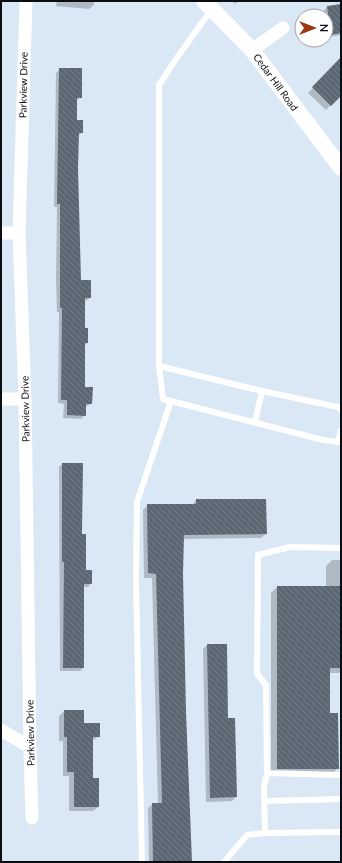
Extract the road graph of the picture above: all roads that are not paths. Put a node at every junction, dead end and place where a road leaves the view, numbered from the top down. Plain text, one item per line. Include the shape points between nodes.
1 (26, 1) edge
2 (208, 5) edge
3 (283, 28) dead end
4 (252, 50) junction
5 (341, 168) edge
6 (1, 233) edge
7 (19, 234) junction
8 (159, 366) junction
9 (262, 392) junction
10 (1, 399) edge
11 (25, 399) junction
12 (171, 401) junction
13 (341, 410) edge
14 (255, 422) junction
15 (341, 430) edge
16 (341, 548) edge
17 (1, 730) edge
18 (30, 747) junction
19 (267, 773) junction
20 (341, 775) edge
21 (341, 799) edge
22 (264, 801) junction
23 (32, 818) dead end
24 (341, 832) edge
25 (265, 833) junction
26 (142, 862) edge
27 (224, 862) edge

1 - 7 street, Parkview Drive
2 - 4 street, Cedar Hill Road
2 - 8 lane via 159,85
3 - 4 street
4 - 5 street, Cedar Hill Road
6 - 7 street
7 - 11 street, Parkview Drive
8 - 9 lane
8 - 12 lane via 163,399
9 - 13 lane via 338,407
9 - 14 lane
10 - 11 street
11 - 18 street, Parkview Drive
12 - 14 lane
12 - 26 lane via 137,502 136,580
14 - 15 lane via 338,442
16 - 19 lane via 290,547 258,555 257,674 266,685
17 - 18 street
18 - 23 street, Parkview Drive
19 - 20 lane
19 - 22 lane
21 - 22 lane
22 - 25 lane
24 - 25 lane
25 - 27 lane via 247,835

